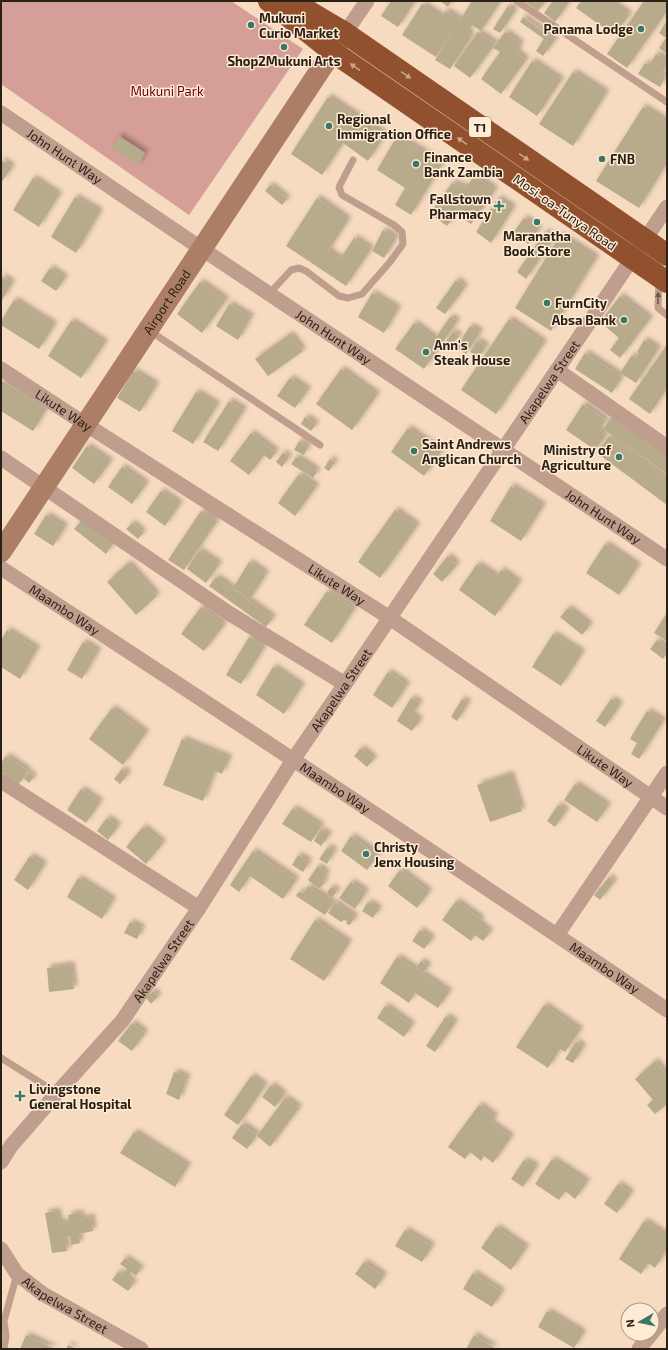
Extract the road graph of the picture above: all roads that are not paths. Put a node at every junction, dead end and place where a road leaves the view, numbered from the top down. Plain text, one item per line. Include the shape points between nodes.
1 (269, 1) edge
2 (291, 1) edge
3 (367, 1) edge
4 (517, 1) edge
5 (345, 33) junction
6 (333, 52) junction
7 (667, 102) edge
8 (1, 113) edge
9 (353, 160) dead end
10 (667, 207) edge
11 (645, 241) junction
12 (202, 249) junction
13 (667, 255) edge
14 (633, 259) junction
15 (663, 279) edge
16 (269, 294) junction
17 (667, 314) edge
18 (148, 330) junction
19 (1, 369) edge
20 (557, 370) junction
21 (85, 424) junction
22 (320, 445) dead end
23 (667, 447) edge
24 (503, 449) junction
25 (1, 458) edge
26 (44, 486) junction
27 (1, 552) edge
28 (667, 559) edge
29 (1, 568) edge
30 (390, 618) junction
31 (345, 684) junction
32 (293, 760) junction
33 (667, 773) edge
34 (1, 781) edge
35 (650, 797) junction
36 (667, 808) edge
37 (199, 908) junction
38 (557, 935) junction
39 (667, 1010) edge
40 (1, 1058) edge
41 (56, 1093) junction
42 (1, 1162) edge
43 (1, 1249) edge
44 (17, 1274) junction
45 (667, 1314) edge
46 (660, 1323) edge
47 (4, 1349) edge
48 (141, 1349) edge

1 - 6 highway, Mosi-oa-Tunya Road / T1
2 - 5 highway, Mosi-oa-Tunya Road / T1
3 - 5 street
4 - 7 lane
5 - 6 street, Airport Road
5 -> 11 highway, Mosi-oa-Tunya Road / T1
6 - 12 street, Airport Road
14 -> 6 highway, Mosi-oa-Tunya Road / T1
8 - 12 street, John Hunt Way
9 - 16 lane via 339,187 342,195 394,225 402,232 403,244 362,294 348,298 339,296 299,268 291,270
10 - 11 street, Akapelwa Street
11 - 13 highway, Mosi-oa-Tunya Road / T1
11 - 14 street, Akapelwa Street
12 - 16 street, John Hunt Way
12 - 18 street, Airport Road
14 - 15 highway, Mosi-oa-Tunya Road / T1
14 - 20 street, Akapelwa Street
17 -> 15 lane via 658,308
16 - 24 street, John Hunt Way
18 - 21 street, Airport Road
18 - 22 lane
19 - 21 street, Likute Way
20 - 23 street
20 - 24 street, Akapelwa Street
21 - 26 street, Airport Road
21 - 30 street, Likute Way
24 - 28 street, John Hunt Way
24 - 30 street, Akapelwa Street
25 - 26 street
26 - 27 street, Airport Road
26 - 31 street via 227,612
29 - 32 street, Maambo Way
30 - 31 street, Akapelwa Street
30 - 35 street, Likute Way
31 - 32 street, Akapelwa Street
32 - 37 street, Akapelwa Street
32 - 38 street, Maambo Way
33 - 35 street
34 - 37 street
35 - 36 street, Likute Way
35 - 38 street
37 - 41 street, Akapelwa Street via 122,1021
38 - 39 street, Maambo Way
40 - 41 lane
41 - 42 street, Akapelwa Street via 11,1146
43 - 44 street, Akapelwa Street
44 - 47 lane via 4,1321
44 - 48 street, Akapelwa Street via 43,1294
45 - 46 street

